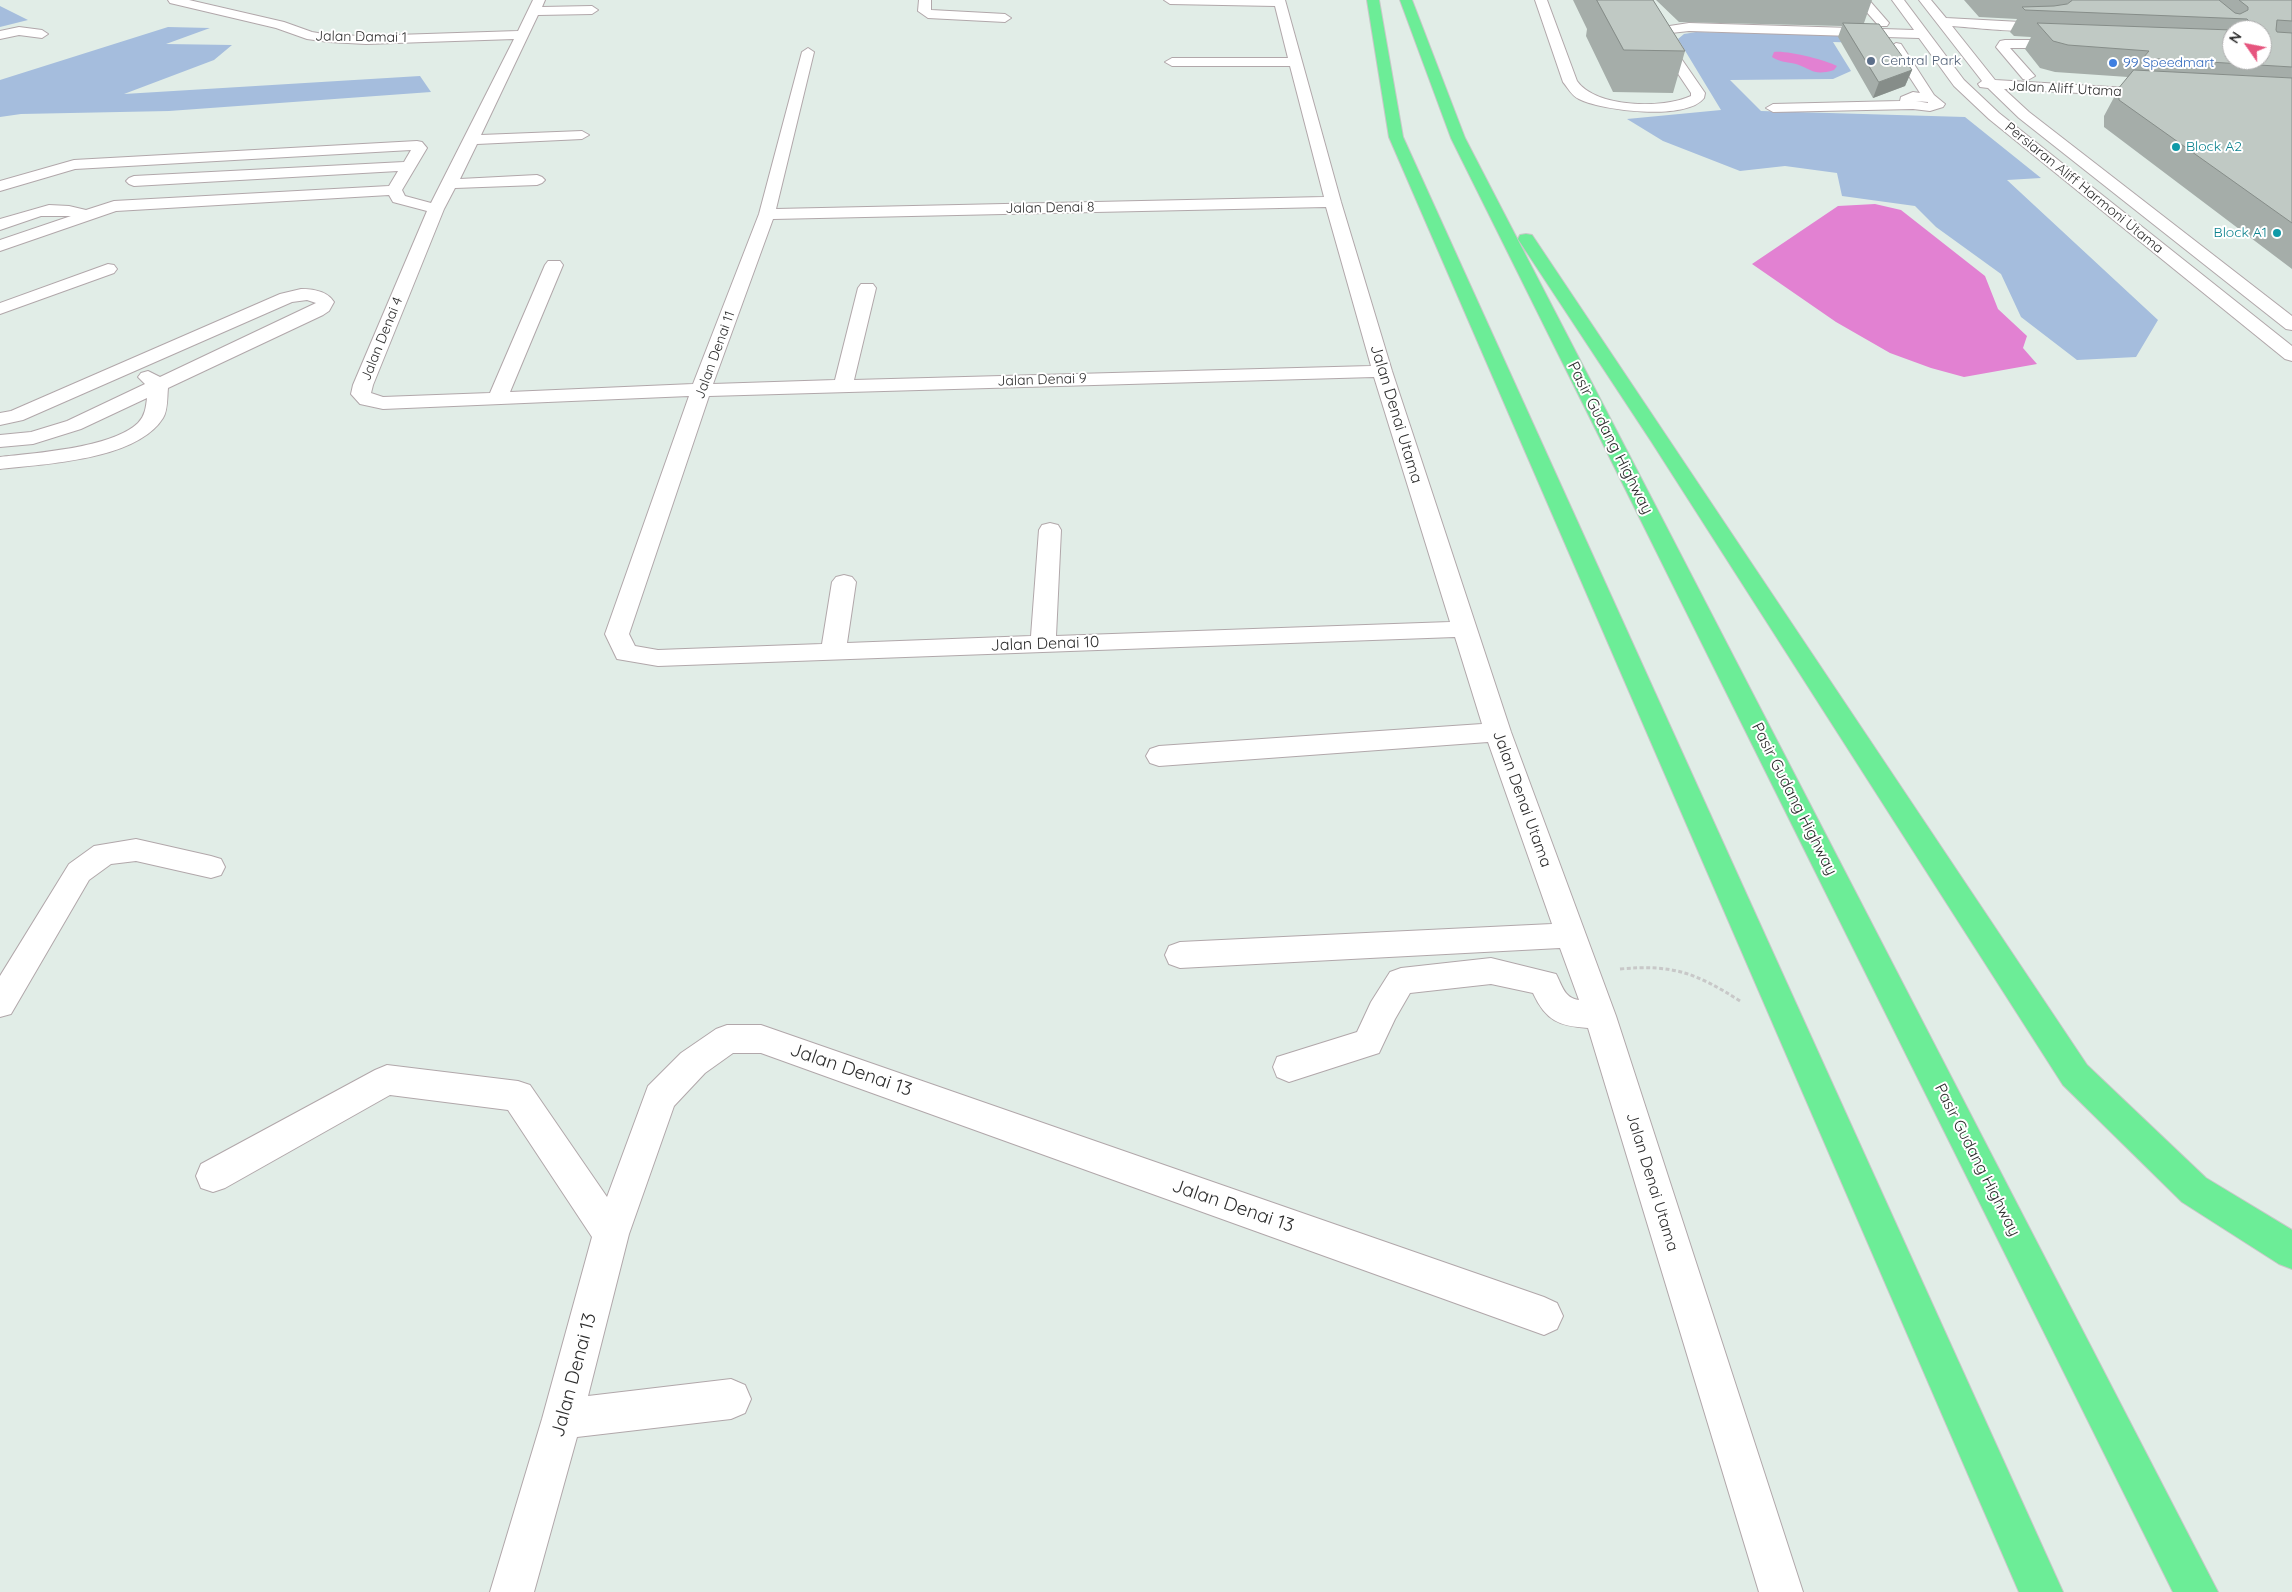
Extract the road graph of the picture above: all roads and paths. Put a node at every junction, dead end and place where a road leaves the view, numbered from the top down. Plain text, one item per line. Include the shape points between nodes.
1 (174, 0) edge
2 (925, 0) edge
3 (1170, 0) edge
4 (1372, 0) edge
5 (1406, 0) edge
6 (1541, 0) edge
7 (1862, 0) edge
8 (1898, 0) edge
9 (1925, 0) edge
10 (2036, 0) edge
11 (1280, 1) edge
12 (537, 5) edge
13 (592, 10) dead end
14 (1005, 18) dead end
15 (1942, 22) junction
16 (1879, 27) junction
17 (1919, 29) junction
18 (42, 34) dead end
19 (0, 35) edge
20 (522, 35) junction
21 (2082, 45) edge
22 (1896, 47) edge
23 (808, 52) dead end
24 (1972, 60) junction
25 (1172, 62) dead end
26 (1295, 62) junction
27 (2028, 81) junction
28 (1959, 83) junction
29 (1992, 85) junction
30 (2165, 88) edge
31 (1933, 101) junction
32 (2010, 102) junction
33 (1983, 106) junction
34 (1773, 108) dead end
35 (582, 135) dead end
36 (1458, 138) junction
37 (471, 140) junction
38 (410, 166) junction
39 (537, 180) dead end
40 (134, 181) dead end
41 (450, 184) junction
42 (0, 186) edge
43 (394, 190) junction
44 (1333, 202) junction
45 (436, 208) junction
46 (767, 214) junction
47 (89, 215) junction
48 (0, 225) edge
49 (0, 246) edge
50 (554, 265) dead end
51 (108, 269) dead end
52 (867, 288) dead end
53 (0, 309) edge
54 (2292, 325) edge
55 (2292, 355) edge
56 (133, 365) junction
57 (1382, 371) junction
58 (159, 386) junction
59 (843, 386) junction
60 (702, 390) junction
61 (498, 398) junction
62 (0, 419) edge
63 (0, 441) edge
64 (0, 463) edge
65 (1050, 530) dead end
66 (844, 582) dead end
67 (1464, 629) junction
68 (1043, 644) junction
69 (833, 652) junction
70 (626, 653) joint
71 (1498, 732) junction
72 (1159, 756) dead end
73 (211, 867) dead end
74 (1571, 935) junction
75 (1180, 955) dead end
76 (1585, 974) junction
77 (1741, 1002) dead end
78 (0, 1004) edge
79 (1600, 1016) junction
80 (1289, 1067) dead end
81 (213, 1176) dead end
82 (611, 1234) junction
83 (2292, 1252) edge
84 (1544, 1316) dead end
85 (731, 1400) dead end
86 (562, 1419) junction
87 (512, 1592) edge
88 (1781, 1592) edge
89 (2042, 1592) edge
90 (2196, 1592) edge

1 - 20 street, Jalan Damai 1 via 280,25 308,36 374,40
2 - 14 street via 924,11 928,14
3 - 11 street
4 - 89 highway via 1396,137
5 - 36 highway, Pasir Gudang Highway
6 - 16 street via 1575,90 1582,96 1613,105 1679,105 1697,98 1698,93 1660,38 1667,30 1689,27
7 - 16 street via 1878,16
8 - 17 street, Persiaran Aliff Harmoni Utama
9 - 15 street, Persiaran Aliff Harmoni Utama
10 - 15 street via 2055,23 2040,27
11 - 26 street, Jalan Denai Utama
12 - 13 street
12 - 20 street, Jalan Denai 4
15 - 24 street, Persiaran Aliff Harmoni Utama
16 - 17 street
17 - 28 street, Persiaran Aliff Harmoni Utama
18 - 19 street via 20,31
20 - 37 street, Jalan Denai 4
21 - 27 street via 2005,44 2002,47
22 - 31 street
23 - 46 street, Jalan Denai 11
24 - 27 street
24 - 29 street, Persiaran Aliff Harmoni Utama
25 - 26 street
26 - 44 street, Jalan Denai Utama
27 - 29 street, Jalan Aliff Utama
27 - 30 street, Jalan Aliff Utama
27 - 32 street
28 - 29 street, Jalan Aliff Utama
28 - 33 street, Persiaran Aliff Harmoni Utama
29 - 32 street, Persiaran Aliff Harmoni Utama
31 - 33 street
31 - 34 street via 1927,107
32 - 54 street, Persiaran Aliff Harmoni Utama
33 - 55 street, Persiaran Aliff Harmoni Utama
35 - 37 street
36 - 83 highway via 1661,441 2075,1075 2194,1190
36 - 90 highway, Pasir Gudang Highway
37 - 41 street, Jalan Denai 4
38 - 40 street
38 - 42 street via 420,148 417,145 74,165
38 - 43 street
39 - 41 street
41 - 45 street, Jalan Denai 4
43 - 45 street via 399,199
43 - 47 street via 114,206
44 - 46 street, Jalan Denai 8
44 - 57 street, Jalan Denai Utama
45 - 61 street, Jalan Denai 4 via 360,394 367,400 383,403
46 - 60 street, Jalan Denai 11
47 - 48 street via 66,208 52,208
47 - 49 street
50 - 61 street
51 - 53 street
52 - 59 street
56 - 58 street
56 - 58 street via 286,298 306,294 325,302 317,311
56 - 62 street via 16,416
57 - 59 street, Jalan Denai 9
57 - 67 street, Jalan Denai Utama
58 - 63 street via 74,426 33,438
58 - 64 street via 154,417 141,432 118,443 68,455
59 - 60 street, Jalan Denai 9
60 - 61 street, Jalan Denai 4
60 - 70 street, Jalan Denai 11 via 617,634
65 - 68 street
66 - 69 street
67 - 68 street, Jalan Denai 10
67 - 71 street, Jalan Denai Utama
68 - 69 street, Jalan Denai 10
69 - 70 street, Jalan Denai 10 via 658,658
71 - 72 street
71 - 74 street, Jalan Denai Utama
73 - 78 street via 136,850 104,854 80,872
74 - 75 street
74 - 76 street, Jalan Denai Utama
76 - 77 path via 1631,968 1675,968 1693,973
76 - 79 street, Jalan Denai Utama
79 - 80 street via 1565,1012 1551,1001 1545,983 1492,971 1400,981 1368,1043
79 - 88 street, Jalan Denai Utama
81 - 82 street via 388,1080 518,1096
82 - 84 street, Jalan Denai 13 via 660,1097 693,1063 727,1038 761,1039
82 - 86 street, Jalan Denai 13
85 - 86 street
86 - 87 street, Jalan Denai 13

